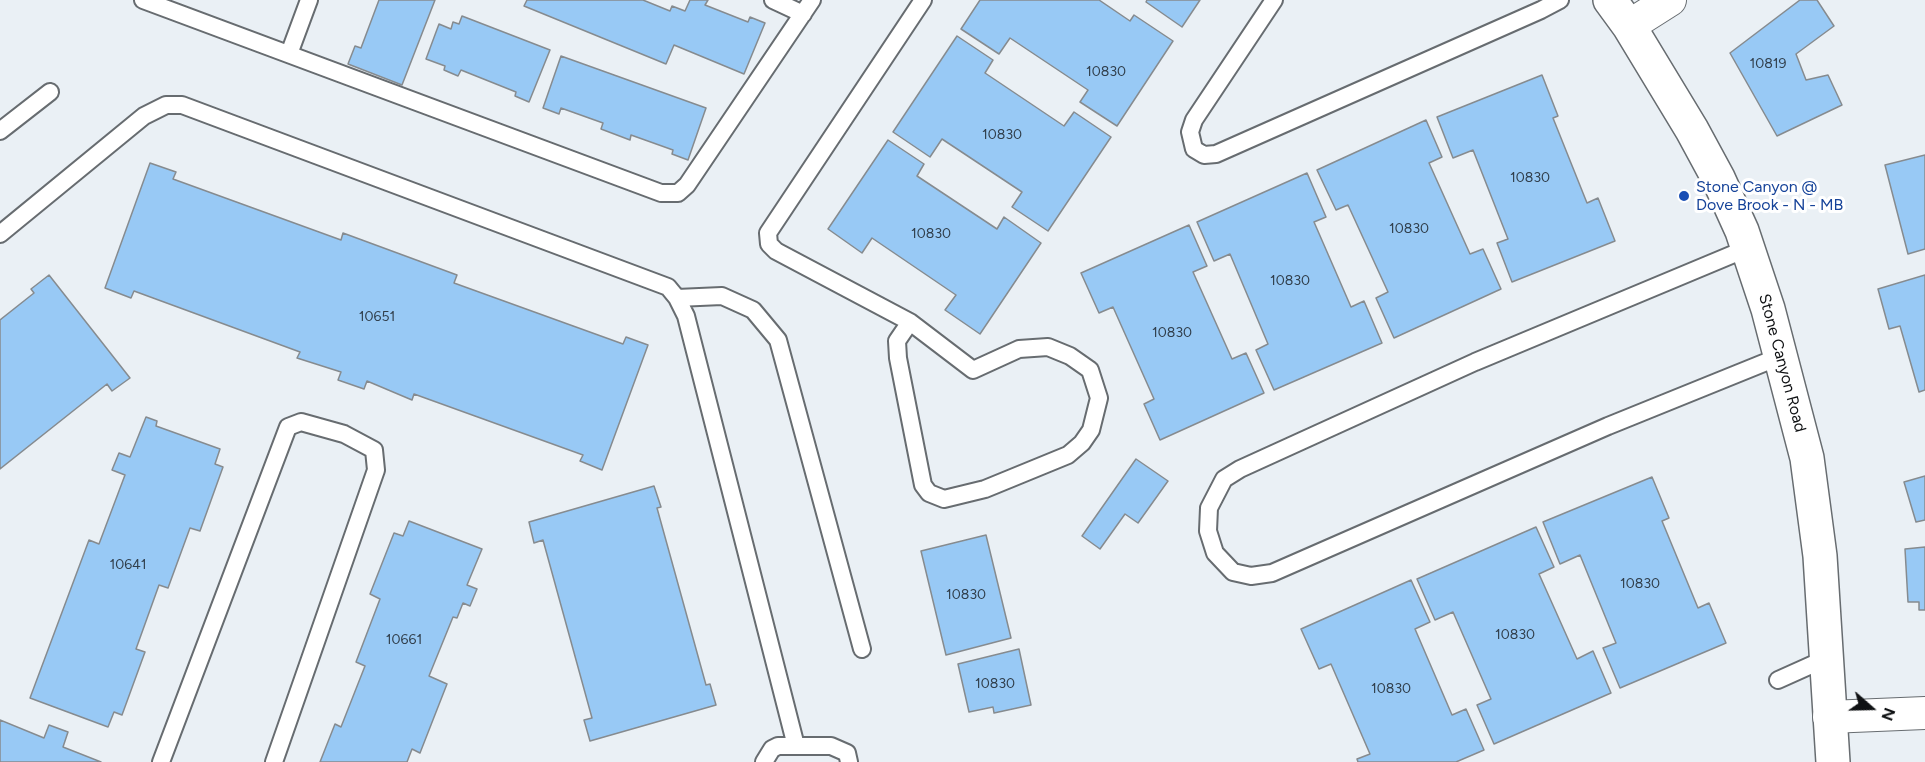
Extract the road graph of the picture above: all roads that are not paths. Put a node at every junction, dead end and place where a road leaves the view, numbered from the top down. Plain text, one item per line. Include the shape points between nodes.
1 (143, 0) edge
2 (309, 0) edge
3 (773, 0) edge
4 (922, 0) edge
5 (1274, 0) edge
6 (1560, 0) edge
7 (1611, 0) edge
8 (1670, 0) edge
9 (807, 7) edge
10 (1629, 26) junction
11 (289, 54) junction
12 (50, 92) dead end
13 (0, 131) edge
14 (0, 234) edge
15 (1748, 248) junction
16 (677, 298) junction
17 (910, 322) junction
18 (1781, 356) junction
19 (862, 649) dead end
20 (1827, 658) junction
21 (1778, 680) dead end
22 (1925, 713) edge
23 (1829, 717) junction
24 (796, 746) junction
25 (160, 762) edge
26 (274, 762) edge
27 (764, 762) edge
28 (849, 762) edge
29 (1833, 762) edge

1 - 11 lane
2 - 11 lane
3 - 9 lane
4 - 17 lane via 768,233 769,244 776,251
5 - 6 lane via 1194,120 1190,132 1194,149 1204,155 1216,154
7 - 10 street, Stone Canyon Road
8 - 10 street
9 - 11 lane via 678,193 661,193
10 - 15 street, Stone Canyon Road via 1718,178
12 - 13 lane
14 - 16 lane via 144,116 166,105 182,105 668,287
15 - 18 street, Stone Canyon Road
15 - 18 lane via 1476,362 1240,469 1224,479 1209,508 1208,531 1215,553 1233,572 1251,576 1272,573 1608,426
16 - 19 lane via 722,296 753,310 778,340
16 - 24 lane via 686,316
17 - 17 lane via 974,370 1018,349 1048,347 1070,356 1090,370 1096,384 1099,398 1091,430 1068,455 985,489 945,499 929,493 916,461 898,358 897,341
18 - 20 street, Stone Canyon Road via 1807,458 1820,556
20 - 21 lane
20 - 23 street, Stone Canyon Road
22 - 23 street
23 - 29 street, Stone Canyon Road
24 - 27 lane via 778,746
24 - 28 lane via 831,746 847,753
25 - 26 lane via 288,428 302,422 344,434 374,450 376,470

